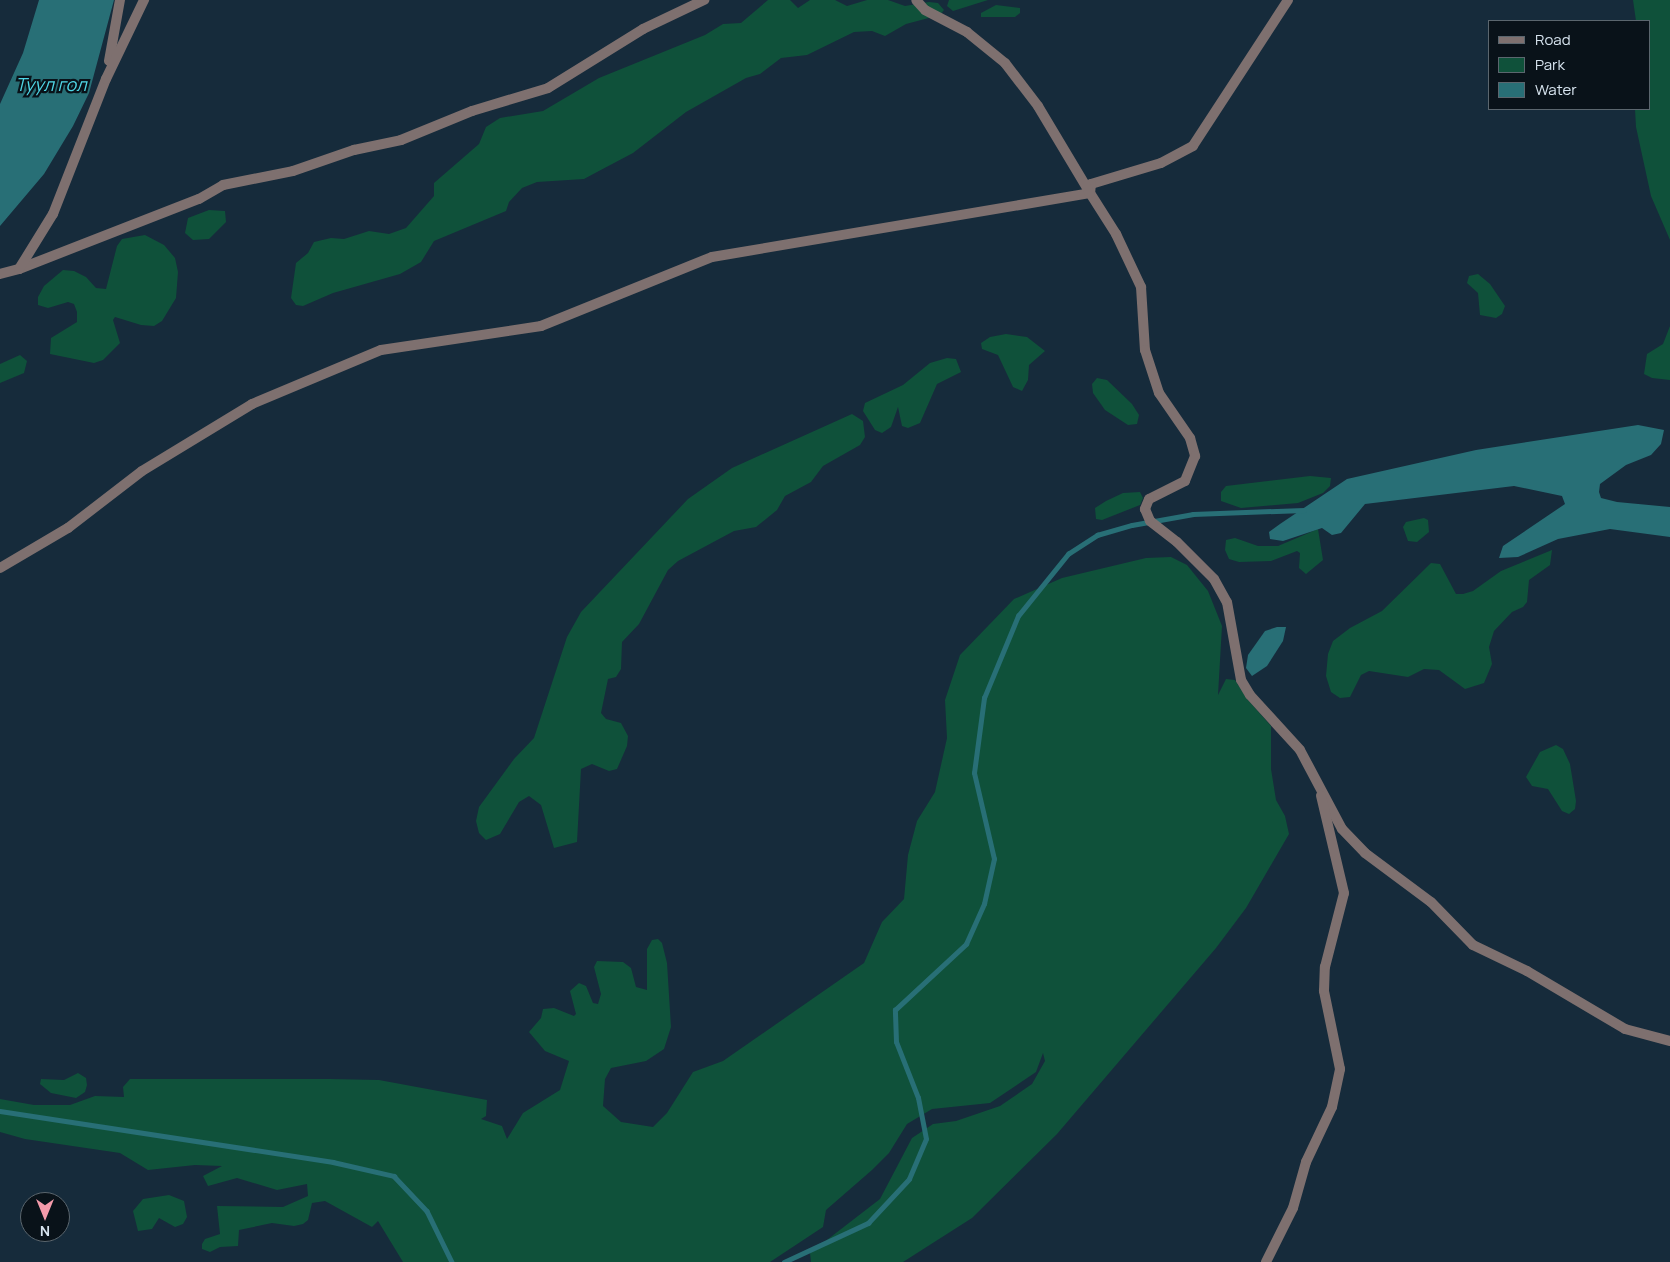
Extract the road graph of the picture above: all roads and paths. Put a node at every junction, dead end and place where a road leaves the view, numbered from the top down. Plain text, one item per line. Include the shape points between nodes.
1 (120, 0) edge
2 (144, 0) edge
3 (704, 0) edge
4 (916, 0) edge
5 (1288, 0) edge
6 (106, 79) junction
7 (1090, 193) junction
8 (19, 269) junction
9 (0, 274) edge
10 (0, 568) edge
11 (1319, 785) junction
12 (1670, 1041) edge
13 (1266, 1262) edge

1 - 6 street
2 - 6 street
3 - 8 street via 643,29 548,88 472,111 401,140 354,150 293,171 224,185 199,199
4 - 7 street via 925,10 967,32 1005,64 1038,106
5 - 7 street via 1193,146 1161,163 1091,184
6 - 8 street via 53,214
7 - 10 street via 712,257 541,326 381,350 252,404 142,471 68,528
7 - 11 street via 1116,234 1141,287 1145,350 1159,393 1190,438 1195,456 1185,481 1149,499 1145,508 1150,521 1214,579 1227,602 1241,680 1250,695 1300,750
8 - 9 street
11 - 12 street via 1342,829 1394,876 1431,902 1474,945 1527,971 1625,1029
11 - 13 street via 1344,893 1325,967 1324,991 1340,1069 1332,1107 1306,1162 1292,1208

